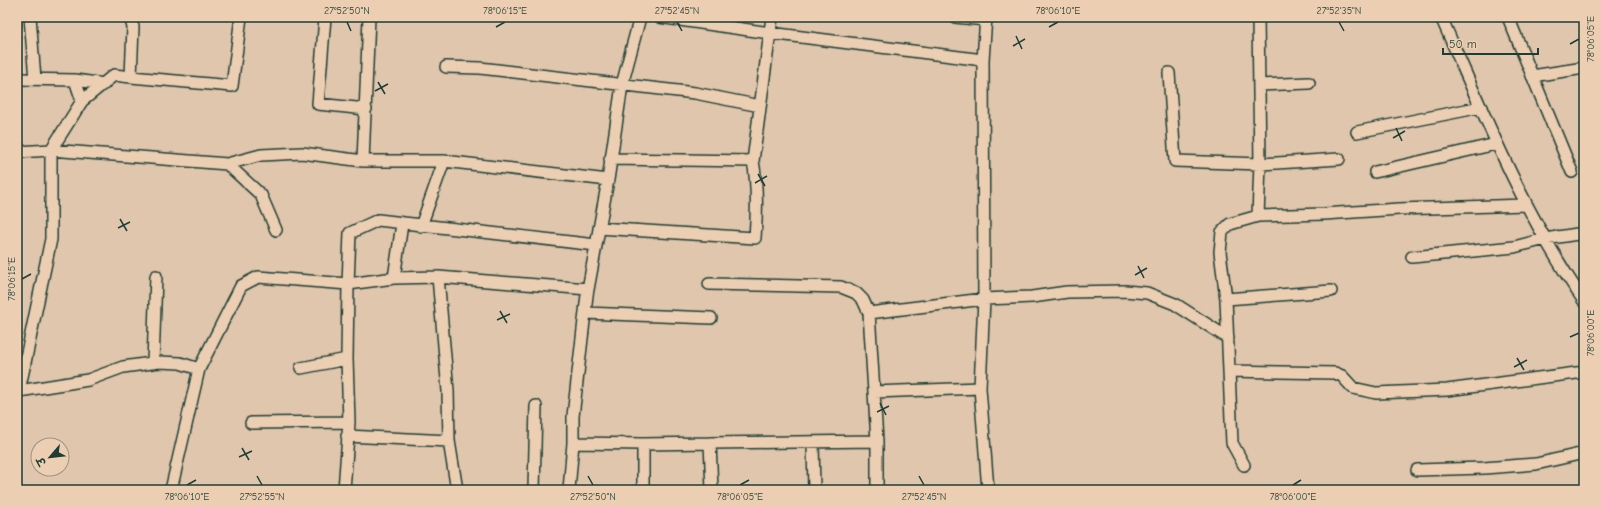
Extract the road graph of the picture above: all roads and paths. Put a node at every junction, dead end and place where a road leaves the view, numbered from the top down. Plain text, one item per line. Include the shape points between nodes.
1 (30, 17) edge
2 (130, 17) edge
3 (241, 17) edge
4 (325, 17) edge
5 (369, 17) edge
6 (640, 17) edge
7 (660, 17) edge
8 (772, 17) edge
9 (955, 17) edge
10 (1258, 17) edge
11 (1441, 17) edge
12 (1508, 17) edge
13 (986, 18) edge
14 (770, 33) junction
15 (983, 60) junction
16 (446, 67) dead end
17 (1584, 68) edge
18 (1170, 73) dead end
19 (1532, 76) junction
20 (131, 77) junction
21 (17, 79) edge
22 (35, 79) junction
23 (76, 80) junction
24 (1309, 83) dead end
25 (104, 84) junction
26 (622, 85) junction
27 (1259, 85) junction
28 (82, 101) junction
29 (760, 106) junction
30 (1480, 108) junction
31 (366, 109) junction
32 (1357, 132) dead end
33 (1496, 144) junction
34 (51, 150) junction
35 (17, 152) edge
36 (610, 159) junction
37 (753, 160) junction
38 (1339, 160) dead end
39 (363, 161) junction
40 (444, 161) junction
41 (227, 164) junction
42 (1260, 164) junction
43 (1375, 172) dead end
44 (1572, 172) dead end
45 (608, 180) junction
46 (1526, 205) junction
47 (1258, 216) junction
48 (402, 224) junction
49 (421, 226) junction
50 (599, 228) junction
51 (276, 230) dead end
52 (1584, 233) edge
53 (1545, 239) junction
54 (596, 245) junction
55 (1412, 257) dead end
56 (156, 276) dead end
57 (438, 277) junction
58 (394, 278) junction
59 (348, 284) junction
60 (709, 284) dead end
61 (588, 289) junction
62 (1331, 291) dead end
63 (1582, 294) edge
64 (984, 299) junction
65 (1226, 299) junction
66 (585, 313) junction
67 (870, 313) junction
68 (711, 318) dead end
69 (1228, 338) junction
70 (347, 359) junction
71 (153, 363) junction
72 (301, 368) dead end
73 (199, 369) junction
74 (1230, 371) junction
75 (1584, 372) edge
76 (980, 388) junction
77 (18, 392) edge
78 (874, 392) junction
79 (536, 406) dead end
80 (349, 422) junction
81 (251, 423) dead end
82 (347, 436) junction
83 (449, 441) junction
84 (877, 441) junction
85 (813, 442) junction
86 (573, 443) junction
87 (710, 443) junction
88 (643, 444) junction
89 (1584, 453) edge
90 (1244, 465) dead end
91 (1417, 470) dead end
92 (171, 490) edge
93 (344, 490) edge
94 (457, 490) edge
95 (534, 490) edge
96 (569, 490) edge
97 (643, 490) edge
98 (712, 490) edge
99 (814, 490) edge
100 (877, 490) edge
101 (988, 490) edge

1 - 22 street
2 - 20 street via 133,27
3 - 20 street via 232,86
4 - 31 street via 318,104
5 - 31 street
6 - 26 street
7 - 14 street
8 - 14 street
9 - 13 street
10 - 27 street
11 - 30 street
12 - 19 street
13 - 15 street
14 - 15 street
14 - 29 street
15 - 64 street
16 - 26 street via 480,68
17 - 19 street
18 - 42 street via 1175,161
19 - 44 street
20 - 25 street via 114,75
21 - 22 street
22 - 23 street
23 - 25 street
23 - 28 street
24 - 27 street
25 - 28 street
26 - 29 street via 695,93
26 - 36 street
27 - 42 street
28 - 34 street
29 - 37 street
30 - 32 street
30 - 33 street
31 - 39 street
33 - 43 street
33 - 46 street
34 - 35 street
34 - 41 street
34 - 77 street via 51,240
36 - 37 street
36 - 45 street
37 - 50 street via 757,179 755,238
38 - 42 street
39 - 40 street
39 - 41 street via 302,153 261,155
40 - 45 street
40 - 49 street
41 - 51 street via 261,195
42 - 47 street
45 - 50 street
46 - 47 street
46 - 53 street
47 - 65 street via 1230,224 1222,232 1220,252
48 - 49 street
48 - 58 street
48 - 59 street via 378,220 350,233
49 - 54 street
50 - 54 street
52 - 53 street
53 - 55 street via 1508,248
53 - 63 street
54 - 61 street
56 - 71 street
57 - 58 street
57 - 61 street
57 - 83 street via 448,391
58 - 59 street
59 - 70 street
59 - 73 street via 258,277 241,286
60 - 67 street via 841,287 856,293
61 - 66 street
62 - 65 street
64 - 67 street
64 - 69 street via 1032,297 1067,292 1147,293 1175,304
64 - 76 street
65 - 69 street
66 - 68 street
66 - 86 street via 573,416
67 - 78 street
69 - 74 street
70 - 72 street
70 - 80 street
71 - 73 street via 180,363
71 - 77 street via 123,367 88,380
73 - 92 street
74 - 75 street via 1335,373 1342,376 1353,388 1376,393 1447,390
74 - 90 street via 1232,443
76 - 78 street
76 - 101 street
78 - 84 street
79 - 95 street
80 - 81 street
80 - 82 street
82 - 83 street
82 - 93 street
83 - 94 street
84 - 85 street
84 - 100 street
85 - 87 street
85 - 99 street
86 - 88 street
86 - 96 street
87 - 88 street
87 - 98 street
88 - 97 street
89 - 91 street via 1536,464

